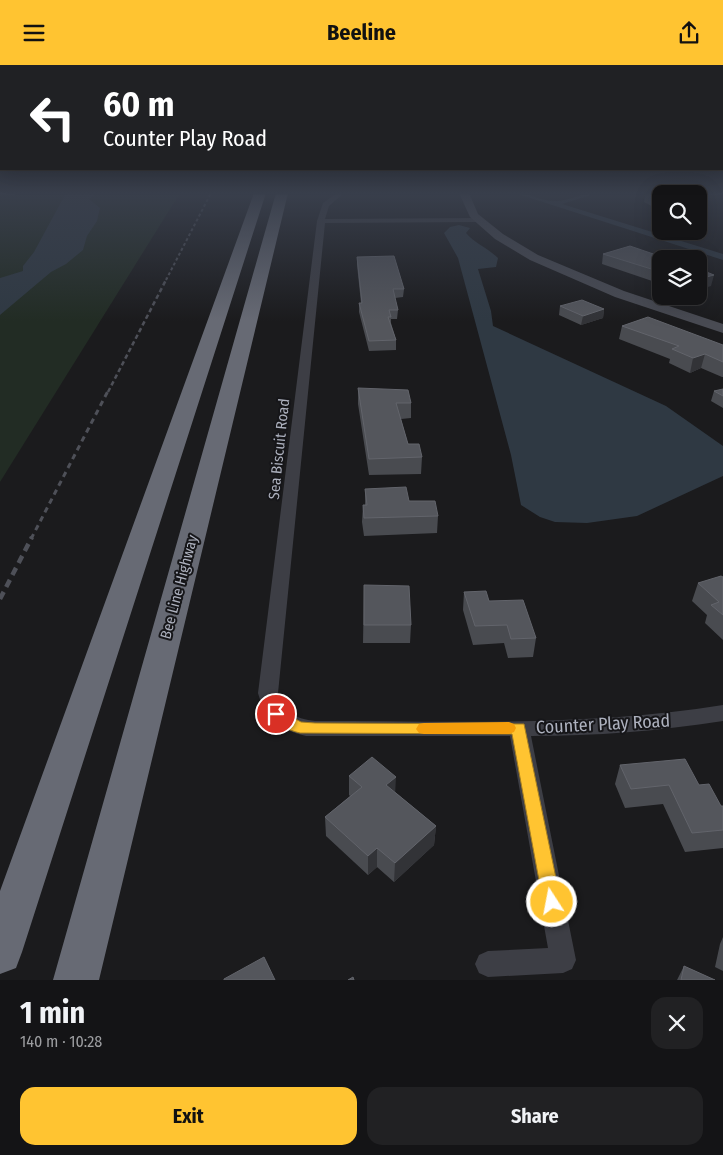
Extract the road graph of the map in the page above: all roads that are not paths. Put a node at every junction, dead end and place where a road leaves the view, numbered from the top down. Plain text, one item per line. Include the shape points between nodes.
1 (245, 236) edge
2 (271, 236) edge
3 (319, 236) edge
4 (498, 236) edge
5 (723, 329) edge
6 (723, 713) edge
7 (276, 714) joint
8 (519, 728) junction
9 (0, 952) edge
10 (488, 964) dead end
11 (76, 980) edge

1 - 9 highway
2 - 11 highway, Bee Line Highway
3 - 7 street, Sea Biscuit Road via 268,693
4 - 5 street via 511,246 565,272
6 - 8 street, Counter Play Road via 625,726
7 - 8 street, Counter Play Road via 286,722 315,729
8 - 10 street via 563,960

